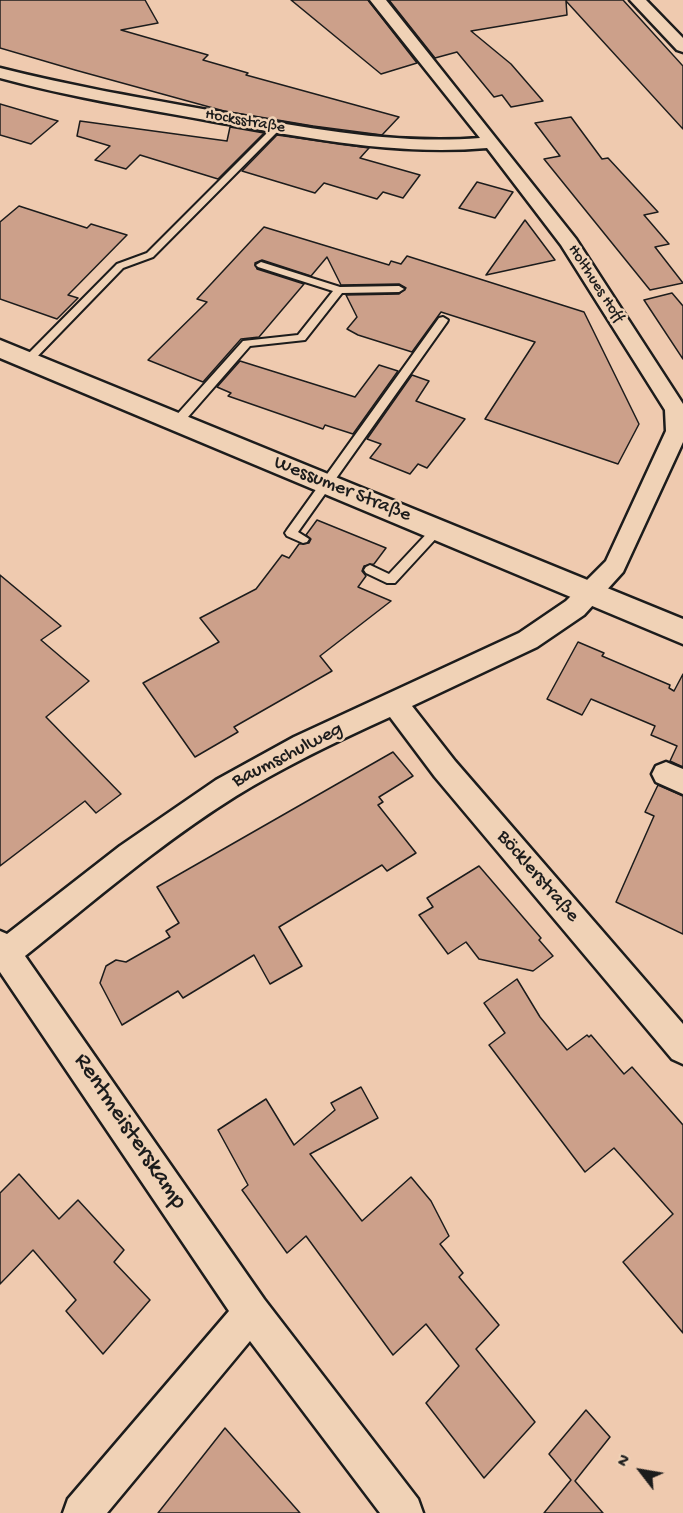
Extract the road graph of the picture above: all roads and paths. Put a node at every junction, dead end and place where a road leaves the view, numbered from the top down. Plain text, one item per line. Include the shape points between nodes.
1 (378, 0) edge
2 (638, 0) edge
3 (683, 47) edge
4 (0, 74) edge
5 (278, 128) junction
6 (492, 142) junction
7 (261, 265) dead end
8 (399, 289) dead end
9 (339, 290) junction
10 (443, 320) dead end
11 (0, 348) edge
12 (28, 360) junction
13 (680, 409) edge
14 (177, 422) junction
15 (327, 484) junction
16 (437, 530) junction
17 (303, 539) dead end
18 (370, 570) dead end
19 (590, 594) junction
20 (683, 632) edge
21 (395, 704) junction
22 (2, 952) edge
23 (683, 1048) edge
24 (251, 1312) junction
25 (82, 1513) edge
26 (404, 1513) edge

1 - 6 street, Holthues Hoff
2 - 3 street
4 - 5 street, Hocksstraße
5 - 6 street, Hocksstraße via 383,145 449,147
5 - 12 lane via 150,255 120,266
6 - 13 street, Holthues Hoff via 569,243
7 - 9 lane
8 - 9 lane
9 - 14 lane via 301,338 247,343
10 - 15 lane
11 - 12 street, Wessumer Straße
12 - 14 street, Wessumer Straße
13 - 19 street, Holthues Hoff via 677,431 615,566
14 - 15 street, Wessumer Straße
15 - 16 street, Wessumer Straße
15 - 17 lane via 291,533
16 - 18 lane via 391,580
16 - 19 street, Wessumer Straße
19 - 20 street, Wessumer Straße
19 - 21 street, Baumschulweg via 528,640
21 - 22 street, Baumschulweg via 303,745 226,788
21 - 23 street, Böcklerstraße via 445,769
22 - 24 street, Rentmeisterskamp
24 - 25 street
24 - 26 street, Rentmeisterskamp

